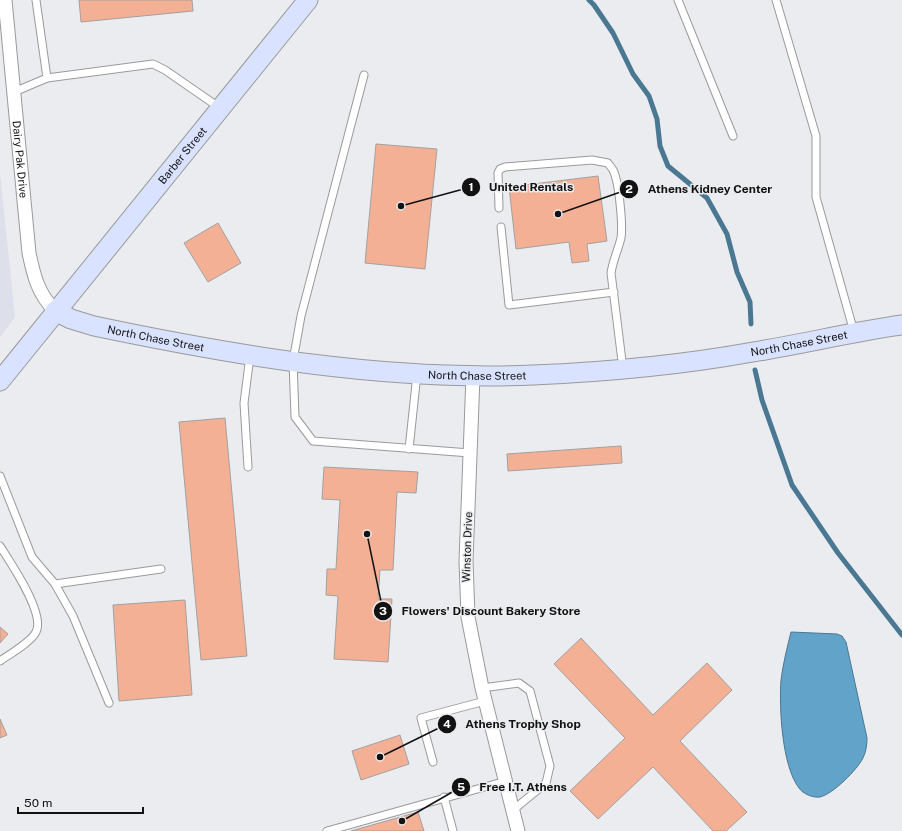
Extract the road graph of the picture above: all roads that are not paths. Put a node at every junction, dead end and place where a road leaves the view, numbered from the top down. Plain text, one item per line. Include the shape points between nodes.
1 (5, 0) edge
2 (36, 0) edge
3 (308, 0) edge
4 (678, 0) edge
5 (776, 0) edge
6 (364, 75) dead end
7 (47, 78) junction
8 (14, 92) junction
9 (220, 108) junction
10 (733, 136) dead end
11 (499, 208) dead end
12 (501, 227) dead end
13 (614, 292) junction
14 (55, 311) junction
15 (902, 324) edge
16 (854, 332) junction
17 (251, 354) junction
18 (293, 361) junction
19 (623, 369) junction
20 (417, 373) junction
21 (473, 376) junction
22 (0, 381) edge
23 (409, 449) junction
24 (470, 453) junction
25 (248, 467) dead end
26 (0, 476) edge
27 (0, 546) edge
28 (161, 569) dead end
29 (55, 584) junction
30 (0, 661) edge
31 (484, 694) junction
32 (109, 703) dead end
33 (433, 762) dead end
34 (506, 781) junction
35 (444, 797) junction
36 (513, 810) junction
37 (327, 831) edge
38 (453, 831) edge
39 (518, 831) edge

1 - 8 street, Dairy Pak Drive
2 - 7 lane
3 - 9 main road, Barber Street
4 - 10 lane
5 - 16 lane via 816,136 816,197
6 - 18 lane via 300,316
7 - 8 lane
7 - 9 lane via 153,64
8 - 14 street, Dairy Pak Drive via 29,253 38,288
9 - 14 main road, Barber Street
11 - 13 lane via 497,179 500,169 592,160 608,163 614,170 622,219 618,248 612,260
12 - 13 lane via 510,304
13 - 19 lane
14 - 17 main road, North Chase Street via 94,326
14 - 22 main road, Barber Street
15 - 16 main road, North Chase Street
16 - 19 main road, North Chase Street via 752,353
17 - 18 main road, North Chase Street
17 - 25 lane via 244,403
18 - 20 main road, North Chase Street
18 - 23 lane via 295,417 313,441
19 - 21 main road, North Chase Street
20 - 21 main road, North Chase Street
20 - 23 lane
21 - 24 street, Winston Drive
23 - 24 lane
24 - 31 street, Winston Drive via 466,590 470,632
26 - 29 lane via 32,557
27 - 30 lane via 29,593 38,621 36,632
28 - 29 lane
29 - 32 lane via 73,616
31 - 33 lane via 421,718
31 - 34 street, Winston Drive
31 - 36 lane via 520,683 530,691 550,766 546,783
34 - 35 lane
34 - 36 street, Winston Drive
35 - 37 lane
35 - 38 lane
36 - 39 street, Winston Drive

